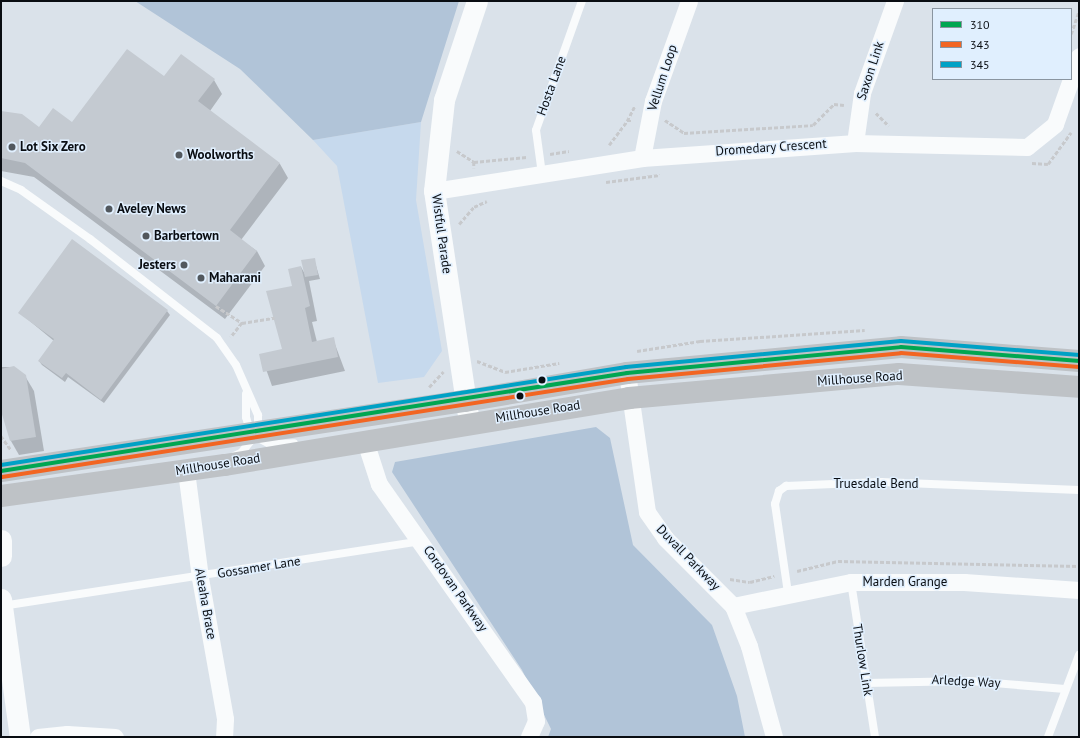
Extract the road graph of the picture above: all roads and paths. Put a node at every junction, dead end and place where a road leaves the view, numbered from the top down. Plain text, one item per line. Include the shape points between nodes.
1 (477, 1) edge
2 (582, 1) edge
3 (689, 1) edge
4 (895, 1) edge
5 (1079, 11) edge
6 (1072, 31) edge
7 (1079, 56) edge
8 (1072, 76) edge
9 (1071, 80) edge
10 (860, 107) junction
11 (649, 120) junction
12 (896, 126) dead end
13 (1072, 127) dead end
14 (458, 143) dead end
15 (855, 143) junction
16 (604, 146) dead end
17 (575, 150) dead end
18 (539, 155) junction
19 (642, 158) junction
20 (474, 162) junction
21 (1025, 163) dead end
22 (542, 174) junction
23 (666, 174) dead end
24 (1, 181) edge
25 (603, 183) dead end
26 (474, 185) junction
27 (434, 191) junction
28 (493, 198) dead end
29 (474, 207) junction
30 (460, 231) dead end
31 (216, 306) dead end
32 (275, 318) dead end
33 (242, 323) junction
34 (222, 346) junction
35 (901, 347) junction
36 (478, 354) dead end
37 (480, 361) dead end
38 (1079, 361) edge
39 (627, 373) junction
40 (899, 374) junction
41 (1079, 387) edge
42 (246, 393) junction
43 (628, 398) junction
44 (465, 401) junction
45 (469, 422) junction
46 (255, 434) junction
47 (1, 436) edge
48 (365, 441) junction
49 (303, 442) dead end
50 (13, 452) dead end
51 (216, 467) junction
52 (1, 471) edge
53 (186, 471) junction
54 (1079, 490) edge
55 (1, 496) edge
56 (1, 540) edge
57 (422, 541) junction
58 (1, 556) edge
59 (1079, 566) edge
60 (785, 573) junction
61 (200, 578) junction
62 (727, 578) dead end
63 (850, 582) junction
64 (1079, 590) edge
65 (788, 593) junction
66 (1, 604) edge
67 (733, 606) junction
68 (1079, 655) edge
69 (866, 684) junction
70 (1065, 689) junction
71 (20, 737) edge
72 (38, 737) edge
73 (115, 737) edge
74 (224, 737) edge
75 (529, 737) edge
76 (774, 737) edge
77 (875, 737) edge
78 (1048, 737) edge

1 - 27 street, Wistful Parade via 444,100
2 - 18 lane, Hosta Lane via 536,130
3 - 11 street, Vellum Loop
4 - 10 street, Saxon Link
5 - 6 path
7 - 8 street, Dromedary Crescent
9 - 15 street, Dromedary Crescent via 1055,124 1027,147
10 - 11 path via 834,104 813,125 684,133 668,120
10 - 12 path via 872,108 888,126
10 - 15 street, Saxon Link
11 - 16 path via 627,121 612,145
11 - 19 street, Vellum Loop
13 - 21 path via 1068,140 1048,164
14 - 20 path via 457,150
15 - 19 street, Dromedary Crescent
17 - 18 path
18 - 20 path
18 - 22 lane, Hosta Lane
19 - 22 street, Dromedary Crescent
20 - 26 path
22 - 26 street, Dromedary Crescent
23 - 25 path
24 - 34 lane via 21,190 90,239 181,307
26 - 27 street, Dromedary Crescent
26 - 29 path
27 - 44 street, Wistful Parade
28 - 29 path
29 - 30 path via 459,223
31 - 33 path
32 - 33 path
33 - 34 path
34 - 42 lane via 236,365
35 - 38 main road, Millhouse Road
35 - 39 main road, Millhouse Road
35 - 40 main road
36 - 37 path
39 - 43 street, Duvall Parkway
39 - 44 main road, Millhouse Road
40 - 41 main road, Millhouse Road
40 - 43 main road, Millhouse Road
42 - 46 lane via 246,417
42 - 46 lane via 258,415
43 - 45 main road, Millhouse Road
43 - 67 street, Duvall Parkway via 647,512 665,538
44 - 45 street, Wistful Parade
44 - 46 main road, Millhouse Road
45 - 48 main road, Millhouse Road
46 - 49 lane via 270,444
46 - 51 lane via 241,453
46 - 52 main road, Millhouse Road
47 - 50 path
48 - 51 main road, Millhouse Road via 324,443
48 - 57 street, Cordovan Parkway via 379,484
51 - 53 main road, Millhouse Road
53 - 55 main road, Millhouse Road
53 - 61 street, Aleaha Brace
54 - 60 lane, Truesdale Bend via 881,482 786,486 778,491 775,504
56 - 58 street
57 - 61 lane, Gossamer Lane
57 - 75 street, Cordovan Parkway via 533,702 536,721
59 - 60 path via 838,561
60 - 62 path via 750,582
60 - 65 lane, Truesdale Bend
61 - 66 lane, Gossamer Lane
61 - 74 street, Aleaha Brace via 225,719
63 - 64 street, Marden Grange via 964,582
63 - 65 street, Marden Grange
63 - 69 lane, Thurlow Link
65 - 67 street, Marden Grange
66 - 71 street
67 - 76 street, Duvall Parkway via 751,653
68 - 70 lane
69 - 70 lane, Arledge Way via 970,681
69 - 77 lane, Thurlow Link
70 - 78 lane
72 - 73 street

